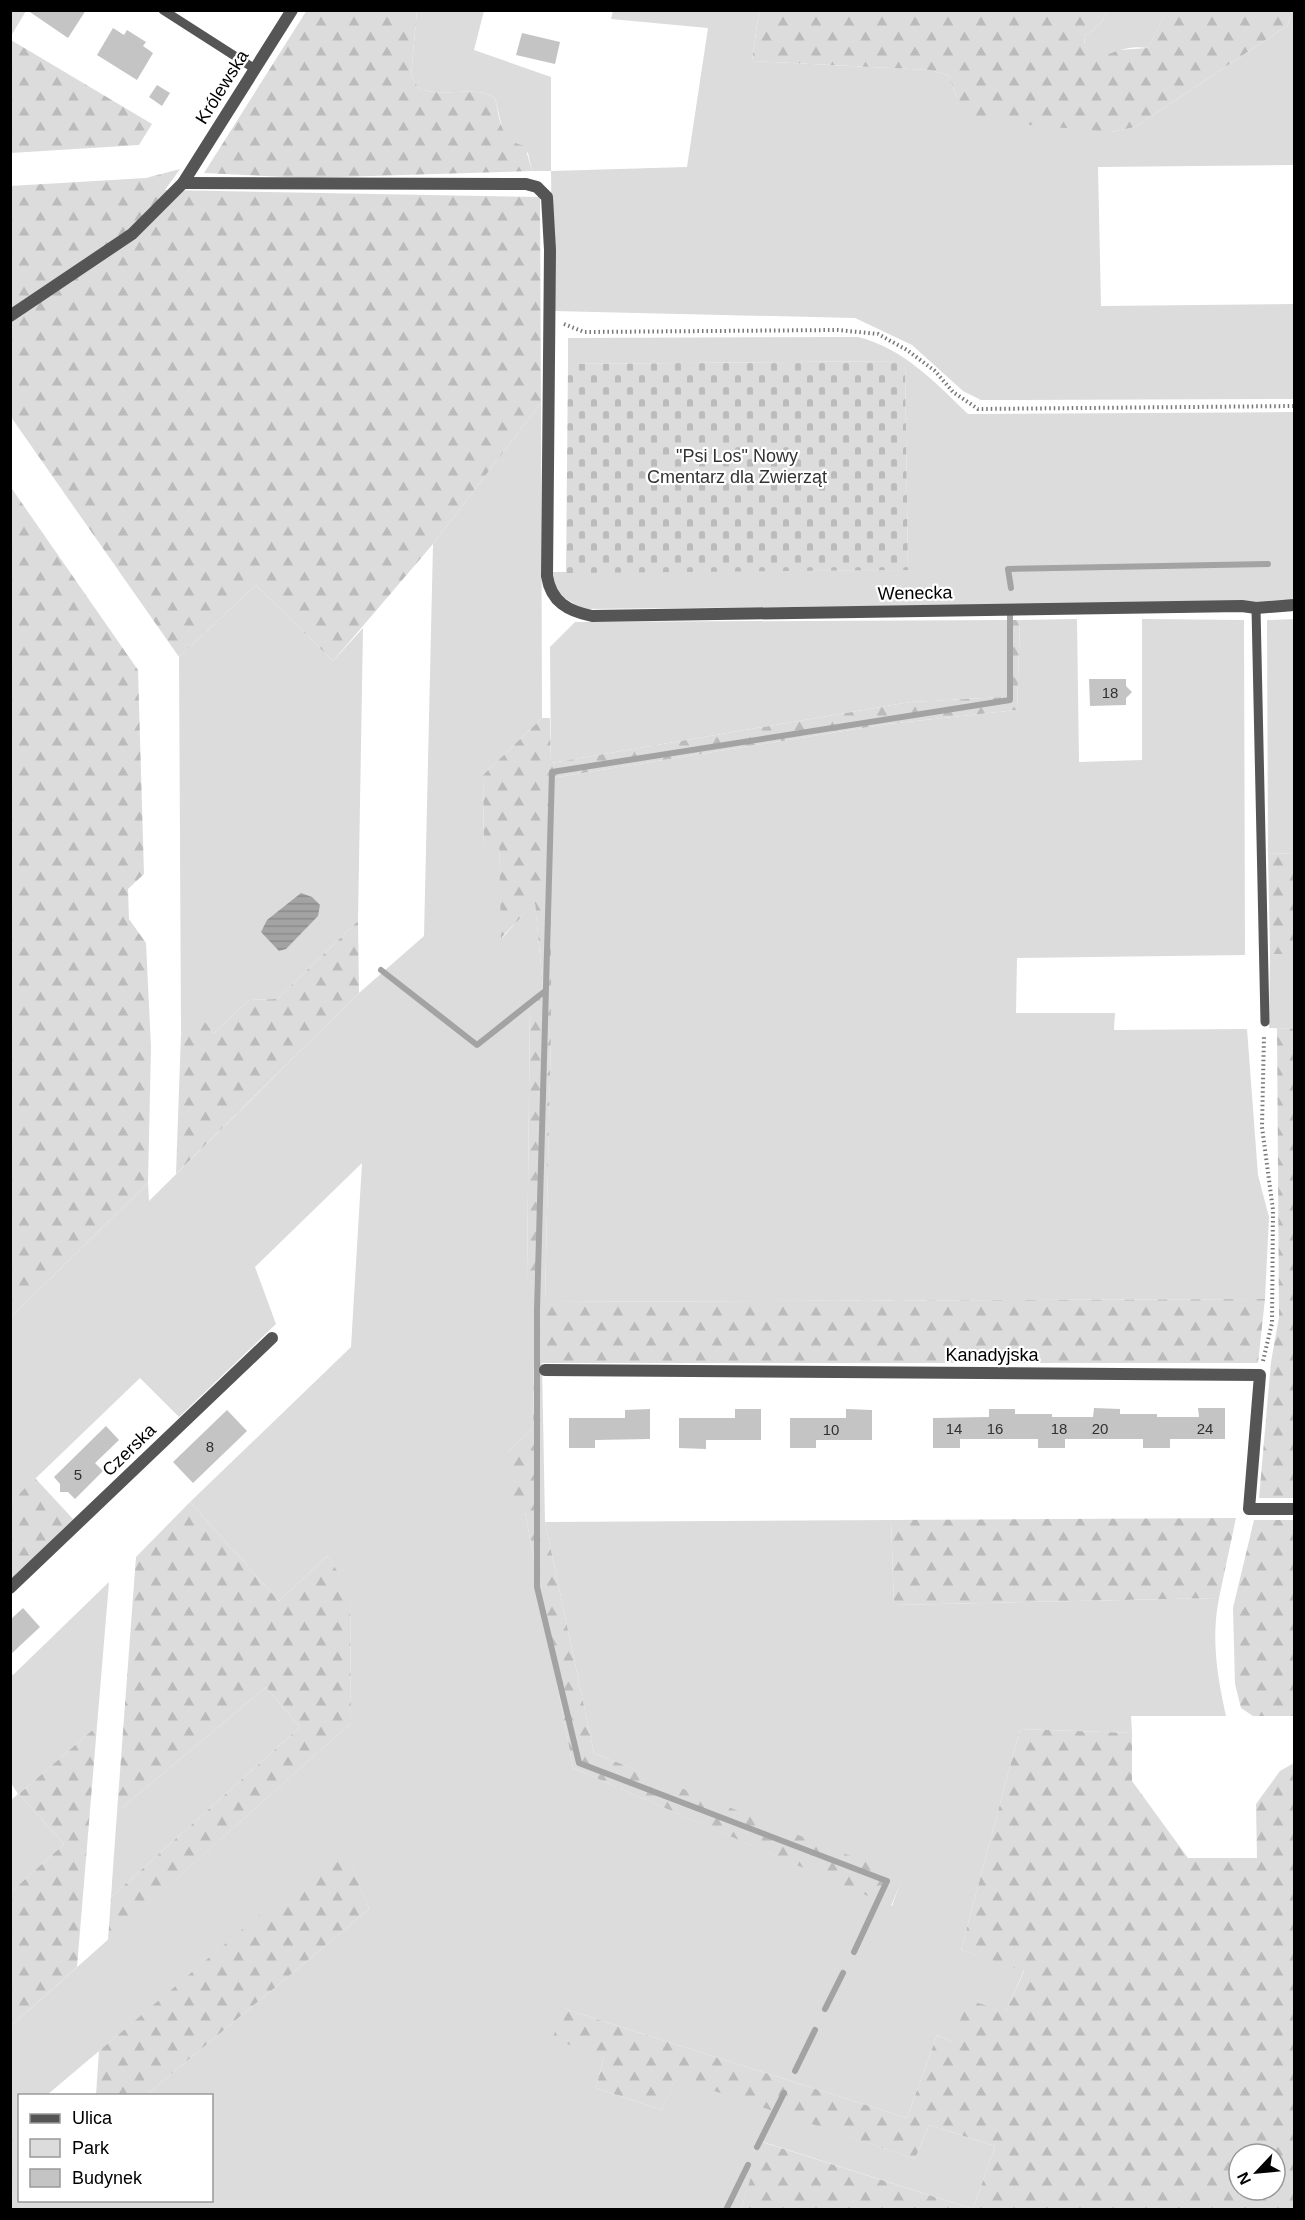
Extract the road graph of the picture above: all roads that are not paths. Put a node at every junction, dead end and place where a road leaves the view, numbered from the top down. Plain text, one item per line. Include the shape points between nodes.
1 (163, 10) edge
2 (292, 10) edge
3 (255, 69) junction
4 (183, 183) junction
5 (10, 316) edge
6 (1294, 605) edge
7 (1256, 608) junction
8 (1265, 1022) road end
9 (272, 1338) dead end
10 (545, 1370) dead end
11 (1294, 1509) edge
12 (10, 1588) edge

1 - 3 lane
2 - 3 street, Królewska
3 - 4 street, Królewska
4 - 5 street, Królewska via 132,234
4 - 7 street, Wenecka via 537,187 546,197 549,217 547,576 552,594 575,612 592,616
6 - 7 street, Wenecka
7 - 8 lane
9 - 12 street, Czerska
10 - 11 street, Kanadyjska via 1260,1375 1249,1509

